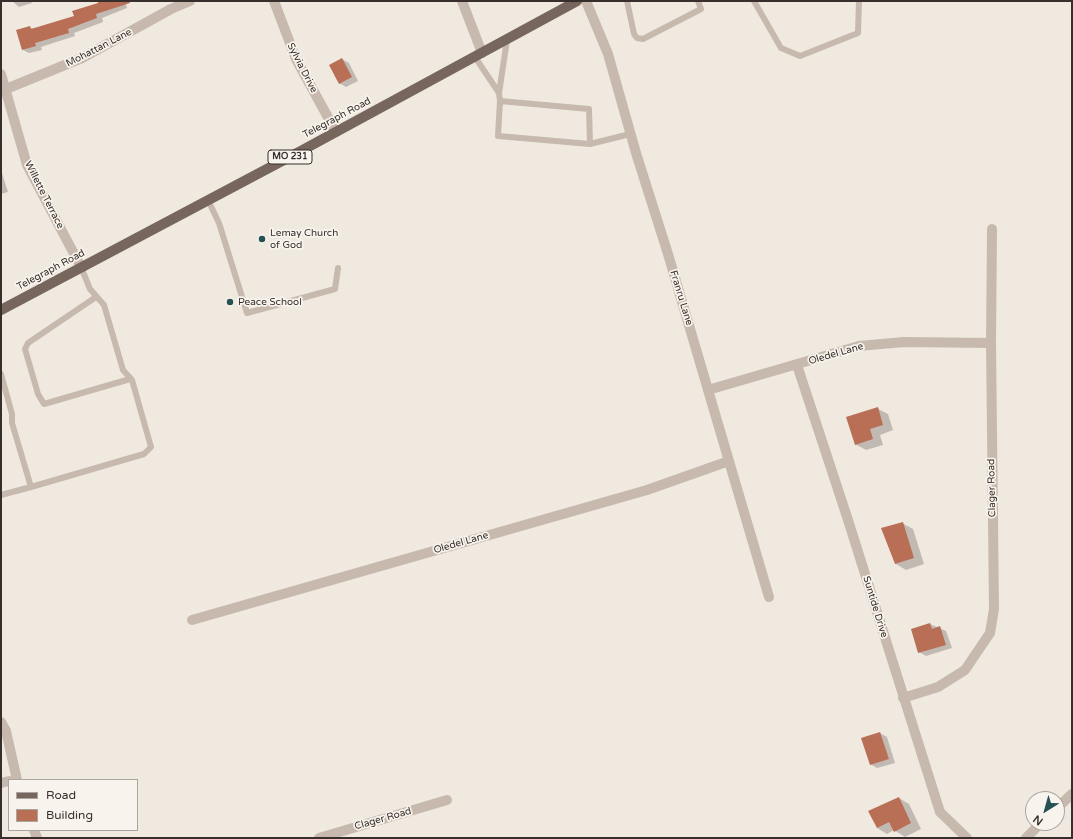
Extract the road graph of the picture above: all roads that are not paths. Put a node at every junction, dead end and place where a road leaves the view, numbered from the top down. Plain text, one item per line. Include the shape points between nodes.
1 (190, 1) edge
2 (274, 1) edge
3 (462, 1) edge
4 (577, 1) edge
5 (586, 1) edge
6 (627, 1) edge
7 (698, 1) edge
8 (754, 1) edge
9 (859, 1) edge
10 (507, 40) junction
11 (479, 55) junction
12 (1, 74) edge
13 (6, 89) junction
14 (499, 93) junction
15 (500, 101) junction
16 (336, 132) junction
17 (630, 134) junction
18 (590, 144) junction
19 (208, 200) junction
20 (992, 228) dead end
21 (81, 267) junction
22 (338, 268) dead end
23 (96, 297) junction
24 (1, 310) edge
25 (991, 343) junction
26 (797, 365) junction
27 (1, 374) edge
28 (130, 379) junction
29 (708, 390) junction
30 (729, 461) junction
31 (32, 487) junction
32 (1, 495) edge
33 (769, 597) dead end
34 (192, 620) dead end
35 (903, 698) junction
36 (1, 722) edge
37 (14, 779) edge
38 (447, 800) dead end
39 (319, 838) edge
40 (967, 838) edge

1 - 13 street, Mohattan Lane via 170,9 82,58
2 - 16 street, Sylvia Drive via 296,59
3 - 11 street
4 - 10 main road, Telegraph Road / MO 231
5 - 17 street, Franru Lane via 608,54
6 - 7 lane via 634,34 643,39 701,9
8 - 9 lane via 781,48 800,56 858,33
10 - 11 main road, Telegraph Road / MO 231
10 - 14 lane
11 - 14 lane
11 - 16 main road, Telegraph Road / MO 231
12 - 13 street, Willette Terrace
13 - 21 street, Willette Terrace via 27,165
14 - 15 lane
15 - 18 lane via 589,109
15 - 18 lane via 498,136
16 - 19 main road, Telegraph Road / MO 231
17 - 18 lane
17 - 29 street, Franru Lane
19 - 21 main road, Telegraph Road / MO 231
19 - 22 lane via 219,222 247,313 335,288
20 - 25 street, Clager Road
21 - 23 lane via 90,290
21 - 24 main road, Telegraph Road / MO 231
23 - 28 lane via 104,305 123,370
23 - 28 lane via 28,342 25,349 38,394 44,404
25 - 26 street, Oledel Lane via 904,342 859,346
25 - 35 street, Clager Road via 994,609 990,633 965,670 938,687
26 - 29 street, Oledel Lane
26 - 35 street, Suntide Drive
27 - 31 lane via 12,423
28 - 31 lane via 151,447 144,454
29 - 30 street, Franru Lane
30 - 33 street, Franru Lane
30 - 34 street, Oledel Lane via 647,490
31 - 32 lane
35 - 40 street, Suntide Drive via 940,812
36 - 37 street via 6,731
38 - 39 street, Clager Road

